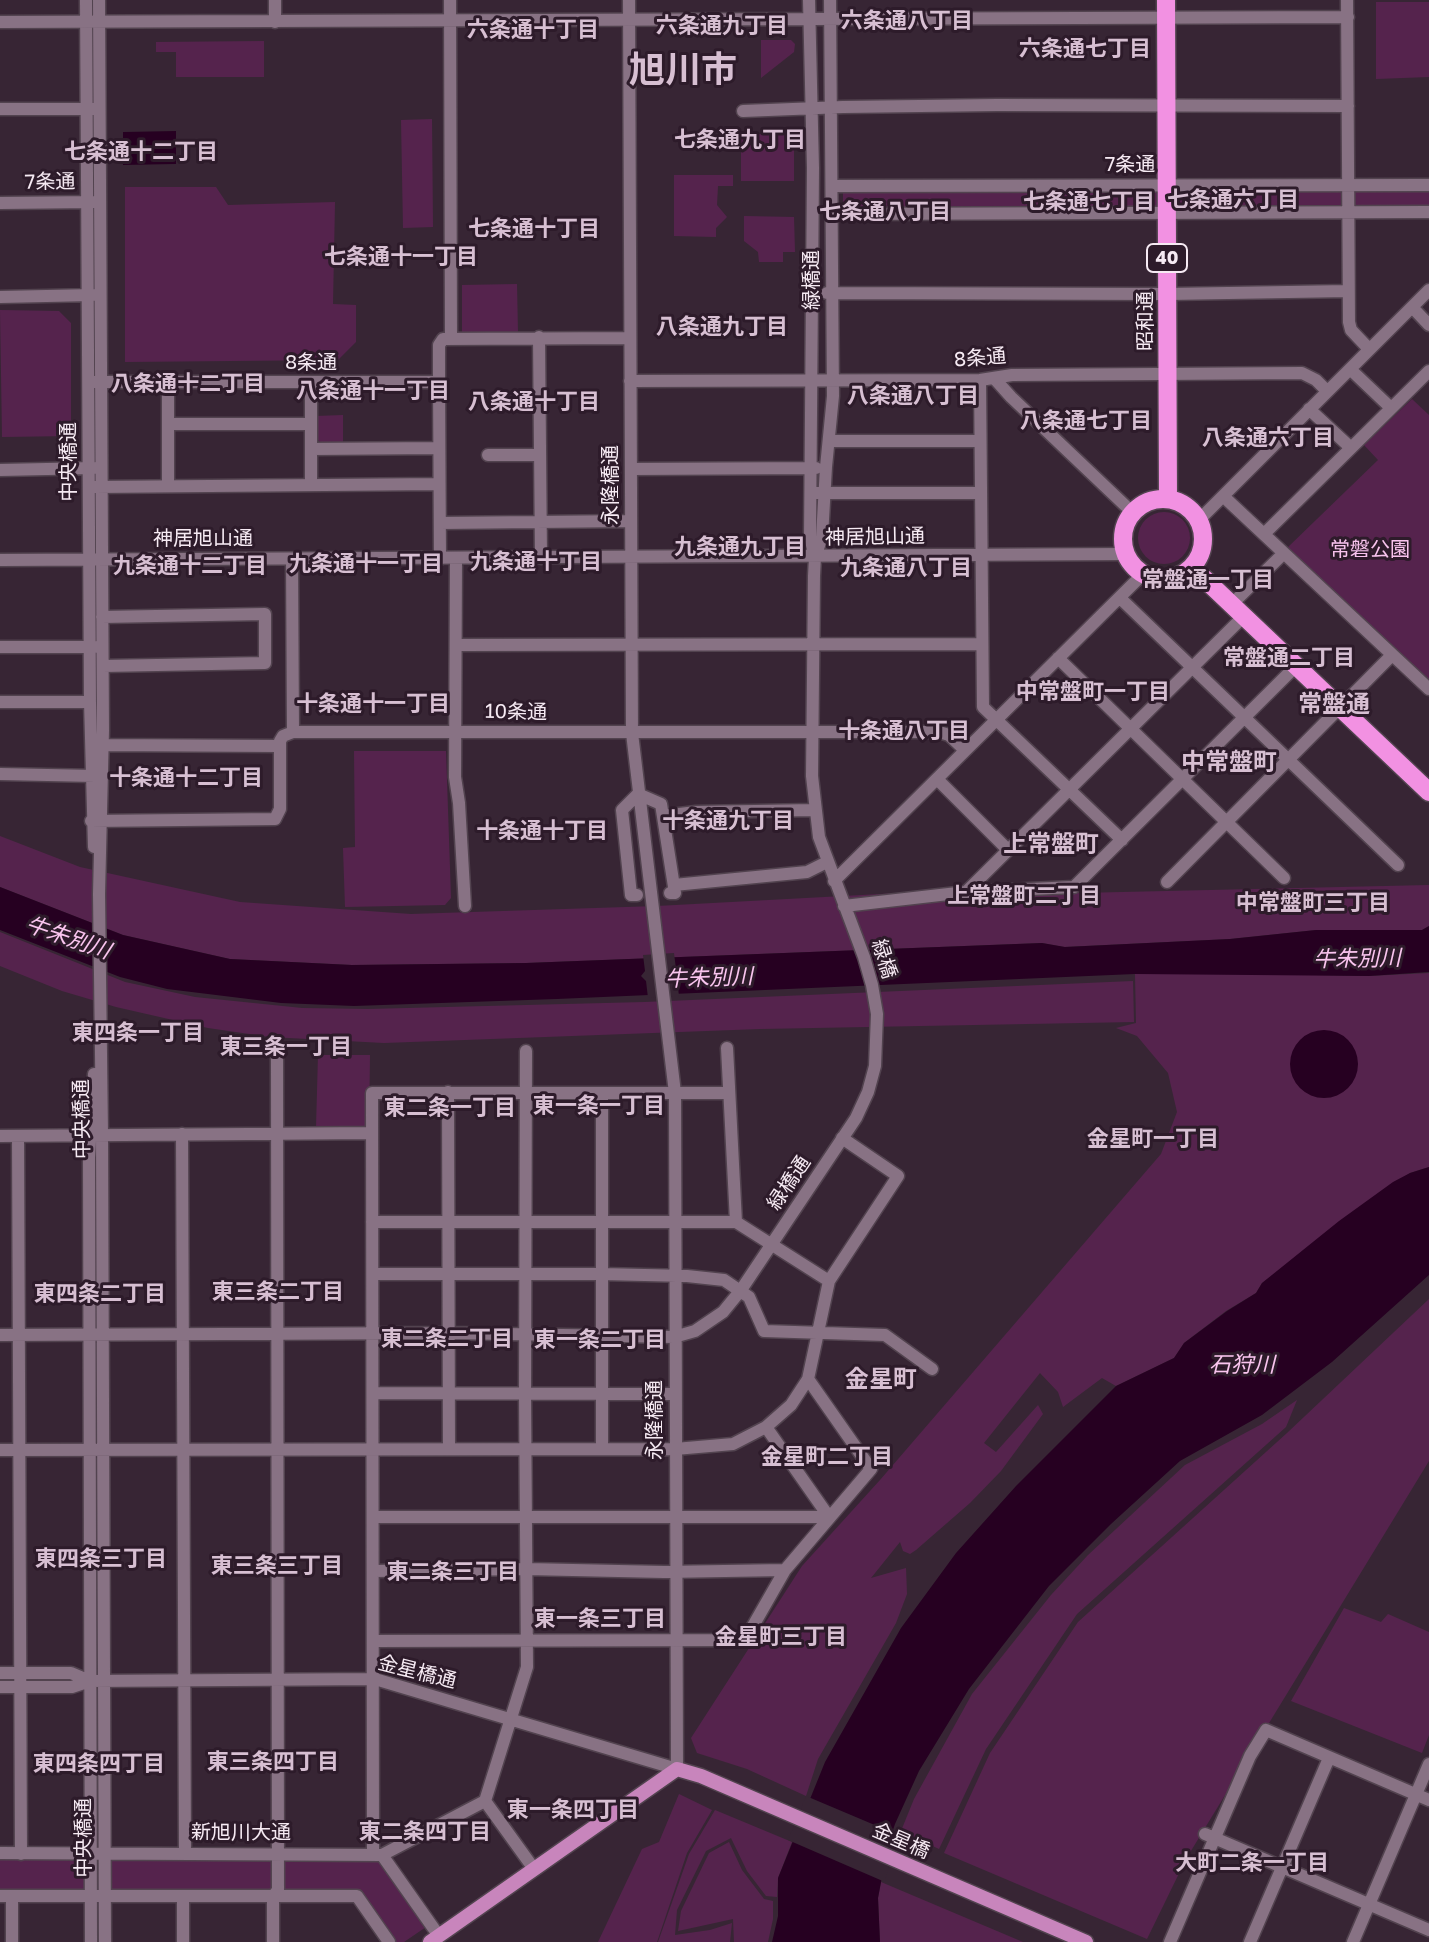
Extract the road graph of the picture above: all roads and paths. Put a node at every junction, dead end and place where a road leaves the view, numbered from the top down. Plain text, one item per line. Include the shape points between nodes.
1 (86, 0) edge
2 (99, 0) edge
3 (275, 0) edge
4 (450, 0) edge
5 (629, 0) edge
6 (809, 0) edge
7 (830, 0) edge
8 (1347, 0) edge
9 (1166, 9) edge
10 (1348, 17) junction
11 (809, 20) junction
12 (830, 20) junction
13 (450, 21) junction
14 (630, 21) junction
15 (0, 22) edge
16 (93, 22) junction
17 (275, 22) junction
18 (1167, 106) junction
19 (1348, 106) junction
20 (831, 107) junction
21 (811, 108) junction
22 (0, 109) edge
23 (93, 109) junction
24 (743, 111) dead end
25 (1167, 185) junction
26 (1349, 185) junction
27 (1429, 185) edge
28 (832, 186) junction
29 (1006, 186) junction
30 (969, 187) junction
31 (94, 202) junction
32 (0, 203) edge
33 (969, 212) junction
34 (1005, 212) junction
35 (1349, 212) junction
36 (1429, 212) edge
37 (1167, 213) junction
38 (832, 214) junction
39 (1429, 290) edge
40 (1348, 291) junction
41 (812, 293) junction
42 (832, 293) junction
43 (1168, 294) junction
44 (94, 295) junction
45 (0, 297) edge
46 (1412, 307) junction
47 (1429, 325) edge
48 (539, 337) junction
49 (451, 338) junction
50 (630, 338) junction
51 (1369, 349) junction
52 (1350, 369) junction
53 (1429, 371) edge
54 (1168, 373) junction
55 (994, 378) junction
56 (833, 380) junction
57 (980, 380) junction
58 (630, 381) junction
59 (812, 381) junction
60 (95, 382) junction
61 (168, 382) junction
62 (439, 382) junction
63 (311, 383) junction
64 (1327, 391) junction
65 (1391, 408) junction
66 (1309, 409) junction
67 (169, 424) junction
68 (310, 424) junction
69 (829, 441) junction
70 (980, 441) junction
71 (439, 448) junction
72 (1351, 448) junction
73 (311, 449) junction
74 (488, 455) dead end
75 (540, 455) junction
76 (826, 467) junction
77 (95, 468) junction
78 (811, 468) junction
79 (631, 469) junction
80 (0, 470) edge
81 (439, 484) junction
82 (168, 485) junction
83 (311, 485) junction
84 (95, 487) junction
85 (824, 493) junction
86 (981, 493) junction
87 (809, 494) junction
88 (1223, 496) junction
89 (1168, 499) junction
90 (1132, 512) junction
91 (1199, 520) junction
92 (541, 521) junction
93 (631, 521) junction
94 (440, 523) junction
95 (1264, 534) junction
96 (1284, 553) junction
97 (1126, 554) junction
98 (981, 556) junction
99 (815, 557) junction
100 (541, 558) junction
101 (631, 558) junction
102 (292, 559) junction
103 (440, 559) junction
104 (456, 559) junction
105 (0, 560) edge
106 (96, 560) junction
107 (1192, 567) junction
108 (1143, 574) junction
109 (1120, 598) junction
110 (1239, 609) junction
111 (102, 617) junction
112 (632, 644) junction
113 (813, 644) junction
114 (982, 644) junction
115 (457, 645) junction
116 (0, 647) edge
117 (96, 647) junction
118 (1392, 655) junction
119 (1058, 658) junction
120 (1297, 665) junction
121 (103, 666) junction
122 (1191, 667) junction
123 (1429, 689) edge
124 (0, 702) edge
125 (90, 702) junction
126 (1342, 708) junction
127 (1245, 718) junction
128 (997, 720) junction
129 (1131, 728) junction
130 (455, 731) junction
131 (293, 732) junction
132 (812, 732) junction
133 (632, 733) junction
134 (97, 746) junction
135 (279, 746) junction
136 (965, 750) junction
137 (1290, 760) junction
138 (0, 774) edge
139 (97, 776) junction
140 (1184, 778) junction
141 (937, 779) junction
142 (1069, 789) junction
143 (1429, 792) edge
144 (638, 794) junction
145 (814, 810) junction
146 (663, 816) junction
147 (96, 822) junction
148 (1229, 822) junction
149 (1122, 840) junction
150 (1008, 850) junction
151 (827, 862) junction
152 (1398, 865) dead end
153 (1284, 878) dead end
154 (834, 881) junction
155 (1167, 882) dead end
156 (966, 892) junction
157 (637, 895) dead end
158 (465, 906) dead end
159 (846, 912) junction
160 (877, 1014) joint
161 (727, 1048) dead end
162 (526, 1051) dead end
163 (277, 1059) dead end
164 (448, 1092) junction
165 (526, 1093) junction
166 (602, 1093) junction
167 (675, 1093) junction
168 (729, 1093) junction
169 (277, 1133) junction
170 (372, 1133) junction
171 (96, 1134) junction
172 (182, 1134) junction
173 (0, 1136) edge
174 (18, 1136) junction
175 (842, 1138) junction
176 (526, 1221) junction
177 (601, 1221) junction
178 (676, 1221) junction
179 (372, 1222) junction
180 (736, 1222) junction
181 (449, 1223) junction
182 (771, 1244) junction
183 (373, 1274) junction
184 (449, 1274) junction
185 (525, 1274) junction
186 (602, 1274) junction
187 (676, 1276) junction
188 (829, 1281) junction
189 (741, 1290) junction
190 (450, 1333) junction
191 (525, 1333) junction
192 (818, 1333) junction
193 (89, 1334) junction
194 (103, 1334) junction
195 (183, 1334) junction
196 (277, 1334) junction
197 (373, 1334) junction
198 (602, 1334) junction
199 (0, 1335) edge
200 (19, 1335) junction
201 (674, 1337) junction
202 (932, 1369) dead end
203 (808, 1379) junction
204 (373, 1393) junction
205 (525, 1393) junction
206 (602, 1393) junction
207 (448, 1394) junction
208 (675, 1394) junction
209 (766, 1427) junction
210 (277, 1449) junction
211 (449, 1449) junction
212 (602, 1449) junction
213 (675, 1449) junction
214 (0, 1450) edge
215 (89, 1450) junction
216 (183, 1450) junction
217 (373, 1450) junction
218 (525, 1450) junction
219 (19, 1451) junction
220 (103, 1451) junction
221 (527, 1516) junction
222 (373, 1517) junction
223 (829, 1517) junction
224 (675, 1518) junction
225 (527, 1569) junction
226 (785, 1570) junction
227 (374, 1571) junction
228 (676, 1572) junction
229 (528, 1640) junction
230 (676, 1640) junction
231 (374, 1641) junction
232 (0, 1673) edge
233 (20, 1673) junction
234 (375, 1679) junction
235 (104, 1680) junction
236 (184, 1680) junction
237 (278, 1680) junction
238 (90, 1681) junction
239 (0, 1687) edge
240 (20, 1687) junction
241 (510, 1718) junction
242 (1329, 1758) junction
243 (1429, 1764) edge
244 (677, 1769) junction
245 (1416, 1795) junction
246 (1429, 1800) edge
247 (485, 1801) junction
248 (1210, 1837) junction
249 (0, 1853) edge
250 (278, 1853) junction
251 (21, 1854) junction
252 (97, 1854) junction
253 (185, 1854) junction
254 (377, 1854) junction
255 (1282, 1867) junction
256 (534, 1869) junction
257 (6, 1896) edge
258 (97, 1896) junction
259 (183, 1896) junction
260 (273, 1896) junction
261 (1369, 1904) junction
262 (1429, 1930) edge
263 (434, 1939) edge
264 (12, 1942) edge
265 (91, 1942) edge
266 (105, 1942) edge
267 (183, 1942) edge
268 (273, 1942) edge
269 (389, 1942) edge
270 (1086, 1942) edge
271 (1170, 1942) edge
272 (1250, 1942) edge
273 (1353, 1942) edge

1 - 16 street, 中央橋通
2 - 16 street, 中央橋通
3 - 17 street
4 - 13 street
5 - 14 street, 永隆橋通
6 - 11 street, 緑橋通
7 - 12 street, 緑橋通
8 - 10 street
9 - 10 street
9 - 12 street
9 - 18 highway, 昭和通 / 40
10 - 19 street
11 - 12 street
11 - 14 street
11 - 21 street, 緑橋通
12 - 20 street, 緑橋通
13 - 14 street
13 - 17 street
13 - 49 street
14 - 50 street, 永隆橋通
15 - 16 street
16 - 17 street
16 - 23 street, 中央橋通
18 - 19 street
18 - 20 street
18 - 25 highway, 昭和通 / 40
19 - 26 street
20 - 21 street
20 - 28 street, 緑橋通
21 - 24 street
21 - 41 street, 緑橋通
22 - 23 street
23 - 31 street, 中央橋通
25 - 26 street, 7条通
25 - 29 street, 7条通
25 - 37 highway, 昭和通 / 40
26 - 27 street, 7条通
26 - 35 street
28 - 30 street, 7条通
28 - 38 street, 緑橋通
29 - 30 street, 7条通
29 - 34 street
30 - 33 street
31 - 32 street, 7条通
31 - 44 street, 中央橋通
33 - 34 street
33 - 38 street
34 - 37 street
35 - 36 street
35 - 37 street
35 - 40 street
37 - 43 highway, 昭和通 / 40
38 - 42 street, 緑橋通
39 - 46 street
40 - 43 street
40 - 51 street via 1351,330
41 - 42 street
41 - 59 street, 緑橋通
42 - 43 street
42 - 56 street, 緑橋通
43 - 54 highway, 昭和通 / 40
44 - 45 street
44 - 60 street, 中央橋通
46 - 47 street
46 - 51 street
48 - 49 street
48 - 50 street
48 - 75 street
49 - 62 street via 439,345
50 - 58 street, 永隆橋通
51 - 52 street
52 - 64 street
52 - 65 street
53 - 65 street
54 - 55 street, 8条通
54 - 64 street, 8条通 via 1302,373
54 - 89 highway, 昭和通 / 40
55 - 57 street, 8条通
55 - 90 street
56 - 57 street, 8条通
56 - 59 street, 8条通
56 - 69 street, 緑橋通
57 - 70 street
58 - 59 street, 8条通
58 - 79 street, 永隆橋通
59 - 78 street, 緑橋通
60 - 61 street, 8条通
60 - 77 street, 中央橋通
61 - 63 street, 8条通
61 - 67 street
62 - 63 street, 8条通
62 - 71 street
63 - 68 street
64 - 66 street
65 - 72 street
66 - 72 street
66 - 88 street
67 - 68 street
67 - 82 street
68 - 73 street
69 - 70 street
69 - 76 street, 緑橋通
70 - 86 street
71 - 73 street
71 - 81 street
72 - 95 street
73 - 83 street
74 - 75 street
75 - 92 street
76 - 78 street
76 - 85 street, 緑橋通
77 - 80 street
77 - 84 street, 中央橋通
78 - 79 street
78 - 87 street, 緑橋通
79 - 93 street, 永隆橋通
81 - 83 street
81 - 94 street
82 - 83 street
82 - 84 street
84 - 106 street, 中央橋通
85 - 86 street
85 - 87 street
85 - 99 street, 緑橋通 via 822,537
86 - 98 street
87 - 99 street, 緑橋通
88 - 91 street
88 - 95 street
89 - 90 highway via 1149,501
89 - 91 highway via 1185,505
90 - 97 highway via 1122,534
91 - 107 highway via 1202,547
92 - 93 street
92 - 94 street
92 - 100 street
93 - 101 street, 永隆橋通
94 - 103 street
95 - 96 street
96 - 110 street
96 - 118 street
97 - 98 street, 神居旭山通
97 - 108 highway
98 - 99 street, 神居旭山通
98 - 114 street
99 - 101 street, 神居旭山通
99 - 113 street, 緑橋通
100 - 101 street, 神居旭山通
100 - 104 street, 神居旭山通
101 - 112 street, 永隆橋通
102 - 103 street, 神居旭山通
102 - 106 street, 神居旭山通
102 - 131 street
103 - 104 street, 神居旭山通
104 - 115 street
105 - 106 street, 神居旭山通
106 - 111 street, 中央橋通
106 - 117 street, 中央橋通
107 - 108 highway via 1167,579
107 - 110 highway
108 - 109 street
109 - 119 street
109 - 122 street
110 - 120 highway
110 - 122 street
111 - 117 street, 中央橋通
111 - 121 street via 265,614 265,663
112 - 113 street
112 - 115 street
112 - 133 street, 永隆橋通
113 - 114 street
113 - 132 street, 緑橋通
114 - 128 street via 983,707
115 - 130 street
116 - 117 street
117 - 121 street, 中央橋通
117 - 125 street, 中央橋通
118 - 123 street
118 - 126 street
119 - 128 street
119 - 129 street
120 - 126 highway
120 - 127 street
121 - 134 street, 中央橋通
122 - 127 street
122 - 129 street
124 - 125 street
125 - 134 street, 中央橋通
126 - 137 street
126 - 143 highway
127 - 137 street
127 - 140 street
128 - 136 street
128 - 142 street
129 - 140 street
129 - 142 street
130 - 131 street, 10条通
130 - 133 street, 10条通
130 - 158 street
131 - 135 street via 283,736
132 - 133 street, 10条通
132 - 136 street, 10条通 via 939,732
132 - 145 street, 緑橋通
133 - 144 street, 永隆橋通
134 - 135 street
134 - 139 street, 中央橋通
135 - 147 street via 280,809 273,820
136 - 141 street
137 - 148 street
137 - 152 street
138 - 139 street
139 - 147 street, 中央橋通
140 - 148 street
140 - 149 street
141 - 150 street
141 - 154 street
142 - 149 street
142 - 150 street
144 - 146 street via 661,804
144 - 157 street via 622,810 631,895
144 - 167 street, 永隆橋通
145 - 146 street
145 - 151 street, 緑橋通
146 - 151 street via 672,889 807,872
147 - 171 street, 中央橋通
148 - 153 street
148 - 155 street
149 - 156 street via 1074,887
150 - 156 street
151 - 154 street, 緑橋通
154 - 159 street, 緑橋通
156 - 159 street
159 - 160 street, 緑橋
160 - 175 street, 緑橋通 via 868,1092
161 - 168 street
162 - 165 street
163 - 169 street
164 - 165 street
164 - 170 street via 372,1093
164 - 181 street
165 - 166 street
165 - 176 street
166 - 167 street
166 - 177 street
167 - 168 street
167 - 178 street, 永隆橋通
168 - 180 street
169 - 170 street
169 - 172 street
169 - 196 street
170 - 179 street
171 - 172 street
171 - 174 street
171 - 193 street, 中央橋通
171 - 194 street, 中央橋通
172 - 195 street
173 - 174 street
174 - 200 street
175 - 182 street, 緑橋通
175 - 188 street via 898,1176
176 - 177 street
176 - 181 street
176 - 185 street
177 - 178 street
177 - 186 street
178 - 180 street
178 - 187 street, 永隆橋通
179 - 181 street
179 - 183 street
180 - 182 street
181 - 184 street
182 - 188 street
182 - 189 street, 緑橋通
183 - 184 street
183 - 197 street
184 - 185 street
184 - 190 street
185 - 186 street
185 - 191 street
186 - 187 street
186 - 198 street
187 - 189 street via 724,1280
187 - 201 street, 永隆橋通
188 - 192 street
189 - 192 street via 764,1331
189 - 201 street, 緑橋通 via 708,1323
190 - 191 street
190 - 197 street
190 - 207 street
191 - 198 street
191 - 205 street
192 - 202 street via 885,1335
192 - 203 street
193 - 194 street
193 - 200 street
193 - 215 street, 中央橋通
194 - 195 street
194 - 220 street, 中央橋通
195 - 196 street
195 - 216 street
196 - 197 street
196 - 210 street
197 - 204 street
198 - 201 street
198 - 206 street
199 - 200 street
200 - 219 street
201 - 208 street, 永隆橋通
203 - 209 street via 791,1405
203 - 223 street via 871,1469
204 - 207 street
204 - 217 street
205 - 206 street
205 - 207 street
205 - 218 street
206 - 208 street
206 - 212 street
207 - 211 street
208 - 213 street, 永隆橋通
209 - 213 street via 733,1444
209 - 223 street
210 - 216 street
210 - 217 street
210 - 237 street
211 - 217 street
211 - 218 street
212 - 213 street
212 - 218 street
213 - 224 street, 永隆橋通
214 - 219 street
215 - 219 street
215 - 220 street
215 - 238 street, 中央橋通
216 - 220 street
216 - 236 street
217 - 222 street
218 - 221 street
219 - 233 street
220 - 235 street, 中央橋通
221 - 222 street
221 - 224 street
221 - 225 street
222 - 227 street
223 - 224 street
223 - 226 street
224 - 228 street, 永隆橋通
225 - 227 street
225 - 228 street
225 - 229 street
226 - 228 street
226 - 230 street via 745,1640
227 - 231 street
228 - 230 street, 永隆橋通
229 - 230 street
229 - 231 street
229 - 241 street via 527,1667
230 - 244 street, 永隆橋通
231 - 234 street
232 - 233 street, 金星橋通
233 - 238 street, 金星橋通 via 71,1673
233 - 240 street
234 - 237 street, 金星橋通
234 - 241 street, 金星橋通
234 - 254 street
235 - 236 street, 金星橋通
235 - 238 street, 金星橋通
235 - 252 street, 中央橋通
236 - 237 street, 金星橋通
236 - 253 street
237 - 250 street
238 - 240 street, 金星橋通 via 72,1687
238 - 252 street, 中央橋通
239 - 240 street, 金星橋通
240 - 251 street
241 - 244 street, 金星橋通
241 - 247 street
242 - 245 street
242 - 248 street via 1266,1730
242 - 255 street
243 - 245 street
244 - 256 main road
244 - 270 main road, 金星橋
245 - 246 street
245 - 261 street
247 - 254 street
247 - 256 street
248 - 255 street
248 - 271 street
249 - 251 street, 新旭川大通
250 - 253 street, 新旭川大通
250 - 254 street, 新旭川大通
250 - 260 street via 278,1890
251 - 252 street, 新旭川大通
252 - 253 street, 新旭川大通
252 - 258 street, 中央橋通
254 - 263 street
255 - 261 street
255 - 272 street
256 - 263 main road
257 - 258 street
257 - 264 street
258 - 259 street
258 - 265 street, 中央橋通
258 - 266 street, 中央橋通
259 - 260 street
259 - 267 street
260 - 268 street
260 - 269 street via 357,1896
261 - 262 street
261 - 273 street

